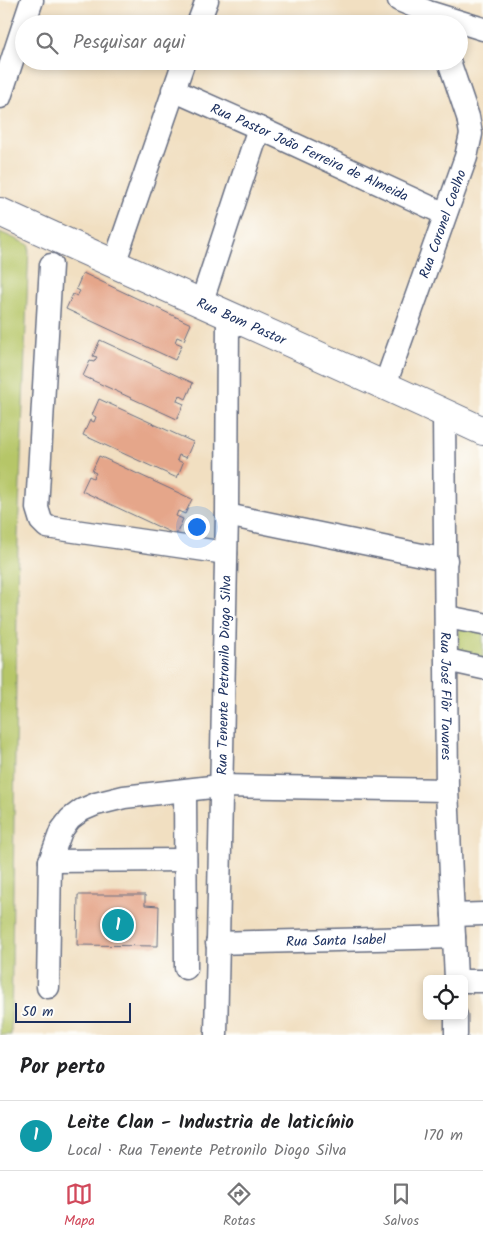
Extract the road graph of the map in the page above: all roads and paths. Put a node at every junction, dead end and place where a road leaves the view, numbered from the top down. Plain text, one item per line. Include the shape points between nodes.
1 (32, 0) edge
2 (207, 0) edge
3 (399, 0) edge
4 (432, 12) edge
5 (27, 15) edge
6 (201, 15) edge
7 (468, 24) edge
8 (483, 29) edge
9 (15, 51) edge
10 (181, 70) edge
11 (452, 70) edge
12 (173, 90) junction
13 (0, 96) edge
14 (259, 128) junction
15 (0, 212) edge
16 (445, 214) junction
17 (114, 264) junction
18 (51, 265) dead end
19 (202, 304) junction
20 (228, 316) junction
21 (385, 385) junction
22 (444, 412) junction
23 (483, 431) edge
24 (227, 515) junction
25 (216, 552) junction
26 (446, 560) junction
27 (447, 617) junction
28 (483, 624) edge
29 (447, 660) junction
30 (483, 668) edge
31 (220, 786) junction
32 (447, 790) junction
33 (185, 791) junction
34 (186, 860) junction
35 (50, 861) junction
36 (483, 914) edge
37 (453, 915) junction
38 (454, 938) junction
39 (217, 943) junction
40 (186, 968) dead end
41 (456, 975) edge
42 (483, 980) edge
43 (468, 981) edge
44 (48, 987) dead end
45 (456, 1020) edge
46 (216, 1035) edge
47 (456, 1035) edge

1 - 5 street
2 - 6 street
3 - 4 street
7 - 8 street
9 - 13 street
10 - 12 street
11 - 16 street, Rua Coronel Coelho via 468,117 470,134 466,157
12 - 14 street, Rua Pastor João Ferreira de Almeida
12 - 17 street
14 - 16 street, Rua Pastor João Ferreira de Almeida
14 - 19 street
15 - 17 main road, Rua Bom Pastor
16 - 21 street, Rua Coronel Coelho
17 - 19 main road, Rua Bom Pastor
18 - 25 street via 37,508 41,521 47,527
19 - 20 main road, Rua Bom Pastor
20 - 21 main road, Rua Bom Pastor
20 - 24 street, Rua Tenente Petronilo Diogo Silva
21 - 22 main road, Rua Bom Pastor
22 - 23 main road, Rua Bom Pastor
22 - 26 street, Rua José Flôr Tavares
24 - 25 street, Rua Tenente Petronilo Diogo Silva
24 - 26 street
25 - 31 street, Rua Tenente Petronilo Diogo Silva
26 - 27 street, Rua José Flôr Tavares
27 - 28 street
27 - 29 street, Rua José Flôr Tavares
29 - 30 street
29 - 32 street, Rua José Flôr Tavares
31 - 32 street
31 - 33 street
31 - 39 street, Rua Tenente Petronilo Diogo Silva
32 - 37 street, Rua José Flôr Tavares
33 - 34 street
33 - 35 street via 124,797 82,810 61,831
34 - 35 street
34 - 40 street
35 - 44 street
36 - 37 street
37 - 38 street, Rua José Flôr Tavares
38 - 39 street, Rua Santa Isabel
38 - 41 street, Rua José Flôr Tavares
39 - 46 street, Rua Tenente Petronilo Diogo Silva
42 - 43 street
45 - 47 street

